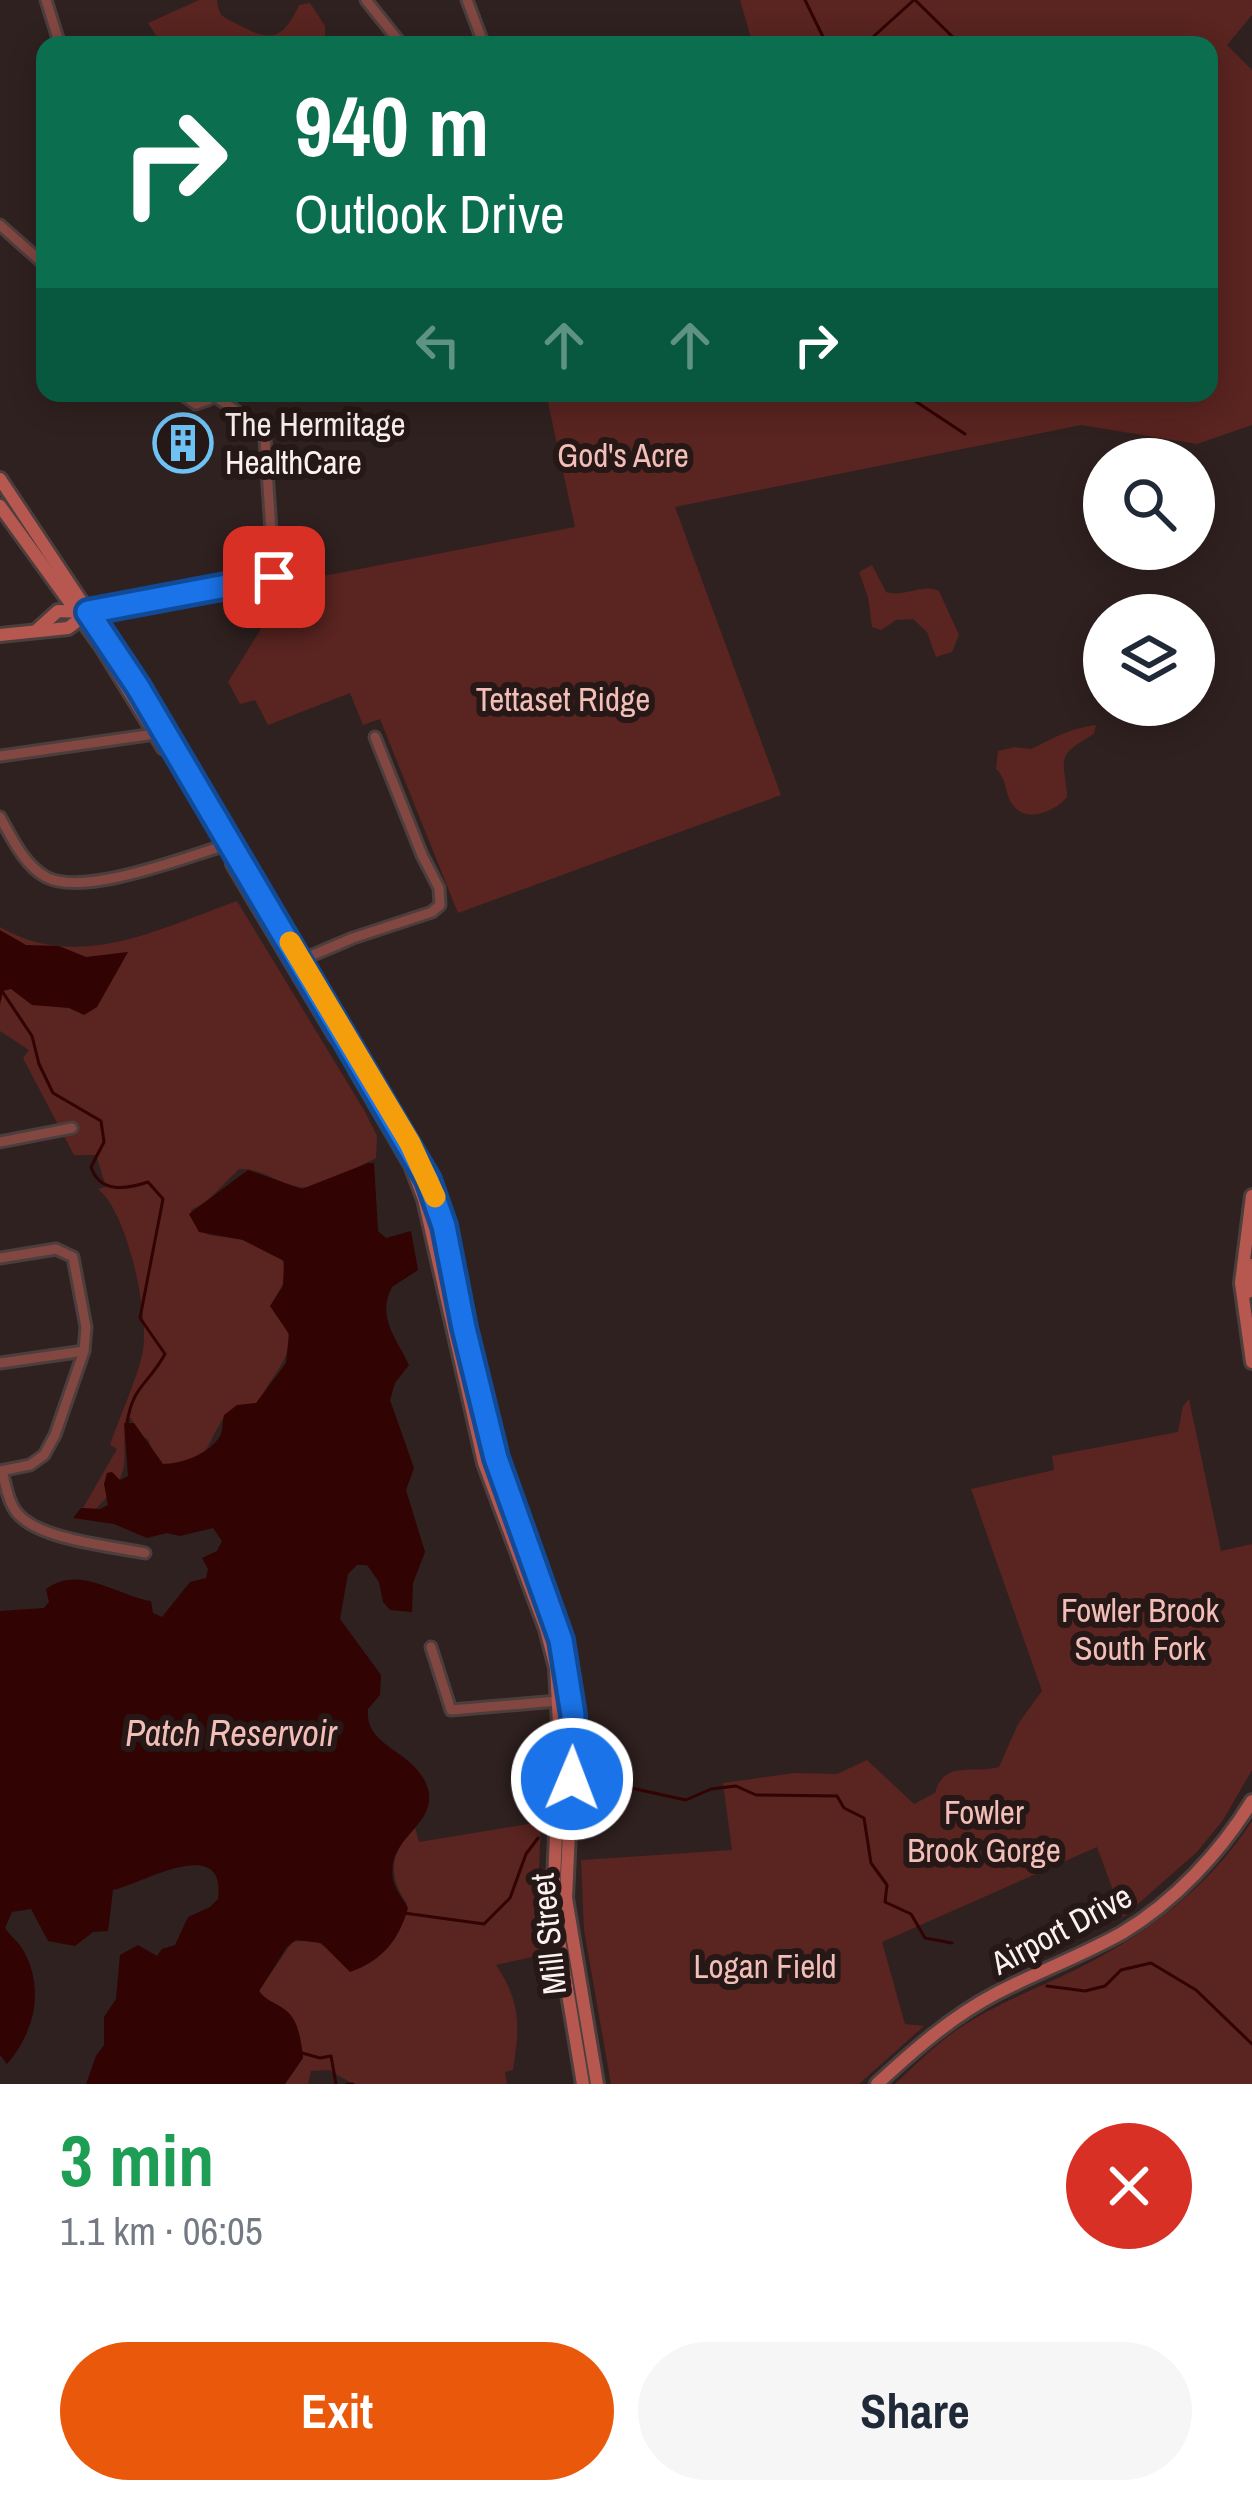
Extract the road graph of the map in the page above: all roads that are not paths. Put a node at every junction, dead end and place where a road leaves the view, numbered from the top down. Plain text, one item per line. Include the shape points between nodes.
1 (46, 0) edge
2 (366, 0) edge
3 (467, 0) edge
4 (57, 36) edge
5 (395, 36) edge
6 (481, 36) edge
7 (0, 225) edge
8 (36, 258) edge
9 (223, 402) edge
10 (0, 479) edge
11 (2, 513) edge
12 (82, 614) junction
13 (0, 635) edge
14 (155, 734) junction
15 (375, 736) dead end
16 (0, 756) edge
17 (0, 817) edge
18 (223, 846) junction
19 (301, 960) junction
20 (72, 1127) dead end
21 (0, 1142) edge
22 (1252, 1196) edge
23 (0, 1258) edge
24 (1252, 1265) edge
25 (447, 1270) junction
26 (1246, 1311) junction
27 (85, 1351) junction
28 (1252, 1362) edge
29 (0, 1363) edge
30 (1, 1471) edge
31 (145, 1553) dead end
32 (431, 1647) dead end
33 (558, 1701) junction
34 (1252, 1801) edge
35 (583, 2084) edge
36 (597, 2084) edge
37 (877, 2084) edge

1 - 4 street
2 - 5 street
3 - 6 street
7 - 8 street
9 - 12 street via 256,425 268,446 274,577
10 - 12 main road, Mill Street
11 - 12 main road, Mill Street
12 - 13 main road via 58,611 37,630
12 - 14 main road, Mill Street
12 - 19 main road, Mill Street
14 - 16 street
14 - 18 main road, Mill Street
15 - 19 street via 440,905
17 - 18 street via 29,863 62,883
18 - 25 main road, Mill Street via 411,1165
19 - 25 main road, Mill Street via 420,1163 444,1226
20 - 21 street
22 - 26 main road via 1242,1259
23 - 27 street via 56,1249 73,1257
24 - 26 main road
25 - 33 main road, Mill Street via 484,1463 550,1644
25 - 36 main road, Mill Street via 496,1458 565,1659 573,1742 567,1916
26 - 28 main road
27 - 29 street
27 - 30 street via 44,1455
30 - 31 street via 11,1502 32,1525
32 - 33 street via 451,1710
33 - 35 main road, Mill Street via 553,1904
34 - 37 main road, Airport Drive via 1206,1862 1158,1907 971,2008

